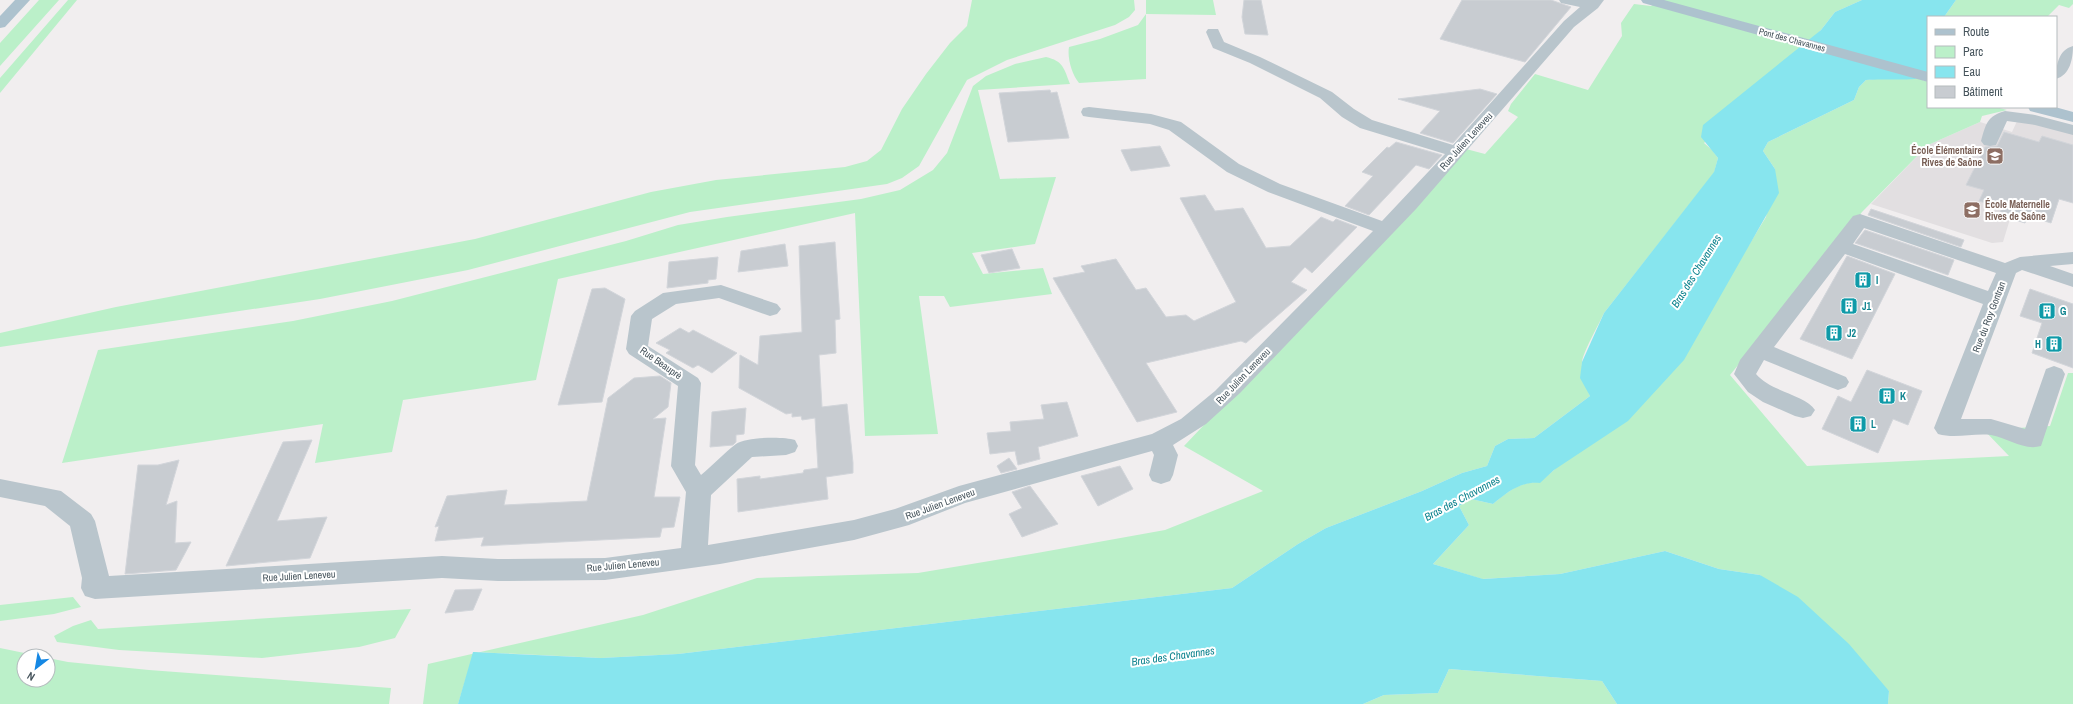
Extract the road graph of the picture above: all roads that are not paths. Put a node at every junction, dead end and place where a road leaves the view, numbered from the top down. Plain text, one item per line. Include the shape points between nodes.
1 (23, 0) edge
2 (1566, 0) edge
3 (1652, 1) edge
4 (1595, 3) edge
5 (0, 24) edge
6 (1213, 32) dead end
7 (2072, 55) edge
8 (2057, 73) edge
9 (1927, 77) edge
10 (2040, 108) edge
11 (1089, 112) dead end
12 (2073, 117) edge
13 (2073, 130) edge
14 (1990, 141) dead end
15 (1457, 152) junction
16 (1385, 229) junction
17 (1841, 246) junction
18 (2073, 258) edge
19 (2014, 267) junction
20 (2073, 281) edge
21 (1995, 301) junction
22 (770, 310) dead end
23 (1761, 350) junction
24 (2054, 374) dead end
25 (1838, 382) dead end
26 (1803, 410) dead end
27 (1159, 441) junction
28 (786, 446) dead end
29 (1160, 475) dead end
30 (0, 488) edge
31 (699, 492) junction
32 (694, 557) junction

1 - 5 main road
2 - 4 street
3 - 9 main road, Pont des Chavannes
4 - 15 street, Rue Julien Leneveu via 1569,24
6 - 15 street via 1218,45 1326,95 1366,124
7 - 8 street
10 - 12 main road
11 - 16 street via 1151,119 1175,126 1240,172 1274,188
13 - 14 street via 2025,118 2005,116 1997,122
15 - 16 street, Rue Julien Leneveu
16 - 27 street, Rue Julien Leneveu via 1202,417 1181,432
17 - 19 street via 1860,220
17 - 21 street
17 - 23 street
18 - 19 street
19 - 20 street
19 - 21 street, Rue du Roy Gontran
21 - 24 street, Rue du Roy Gontran via 1946,428 1991,427 2033,440
22 - 31 street, Rue Beauprè via 721,291 670,298 642,316 637,349 690,383 683,466
23 - 25 street
23 - 26 street via 1748,365 1745,374 1750,383 1768,395
27 - 29 street via 1166,455
27 - 32 street, Rue Julien Leneveu via 959,495 900,518 854,530
28 - 31 street via 746,449
30 - 32 street, Rue Julien Leneveu via 52,498 82,521 96,583 442,567 498,570 605,569
31 - 32 street

